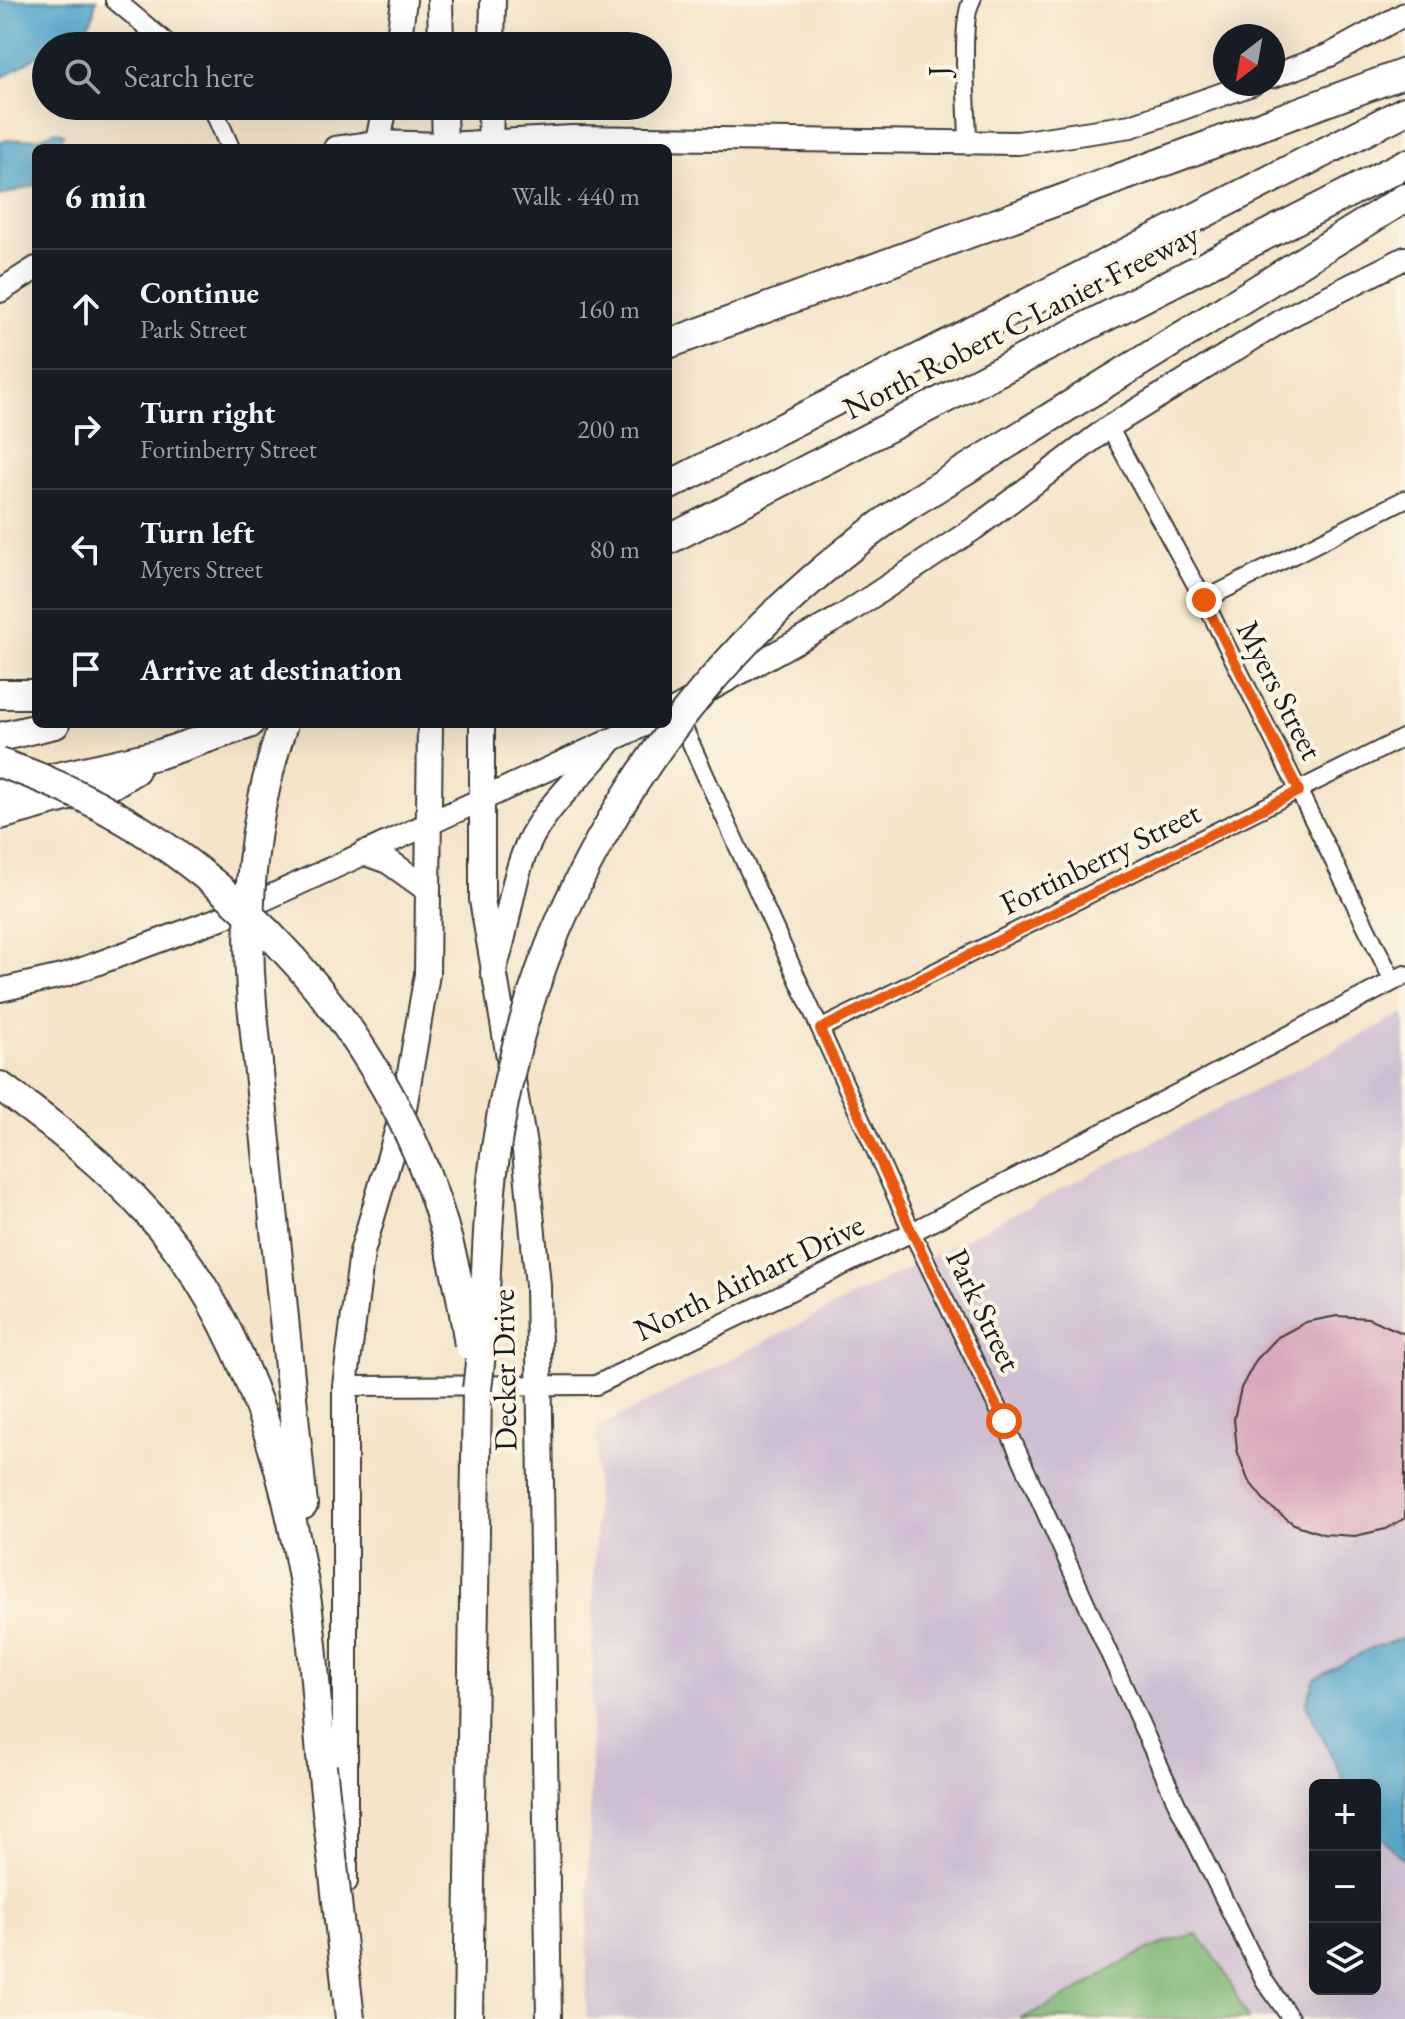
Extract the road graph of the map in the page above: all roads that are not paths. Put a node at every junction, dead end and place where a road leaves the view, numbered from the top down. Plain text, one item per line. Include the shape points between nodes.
1 (404, 0) edge
2 (440, 0) edge
3 (493, 0) edge
4 (972, 0) edge
5 (122, 5) edge
6 (1405, 14) edge
7 (154, 32) edge
8 (400, 32) edge
9 (441, 32) edge
10 (492, 32) edge
11 (1285, 72) edge
12 (1405, 73) edge
13 (1217, 96) edge
14 (1405, 111) edge
15 (218, 120) edge
16 (382, 120) edge
17 (444, 120) edge
18 (491, 120) edge
19 (378, 142) junction
20 (968, 142) junction
21 (228, 144) edge
22 (364, 144) edge
23 (412, 144) edge
24 (445, 144) edge
25 (490, 144) edge
26 (500, 144) edge
27 (1405, 164) edge
28 (1405, 198) edge
29 (1405, 258) edge
30 (32, 271) edge
31 (0, 291) edge
32 (672, 343) edge
33 (1109, 427) junction
34 (672, 484) edge
35 (1405, 499) edge
36 (672, 538) edge
37 (1204, 600) junction
38 (0, 694) edge
39 (32, 694) edge
40 (672, 711) edge
41 (38, 728) edge
42 (237, 728) edge
43 (282, 728) edge
44 (430, 728) edge
45 (482, 728) edge
46 (638, 728) edge
47 (0, 737) edge
48 (1405, 737) edge
49 (610, 741) junction
50 (160, 754) junction
51 (0, 763) edge
52 (0, 790) edge
53 (1299, 791) junction
54 (482, 801) junction
55 (0, 815) edge
56 (428, 824) junction
57 (365, 853) junction
58 (427, 889) junction
59 (492, 974) junction
60 (1399, 978) edge
61 (0, 990) edge
62 (820, 1029) junction
63 (0, 1086) edge
64 (912, 1232) junction
65 (537, 1385) junction
66 (345, 1386) junction
67 (477, 1389) junction
68 (303, 1578) junction
69 (342, 2019) edge
70 (350, 2019) edge
71 (468, 2019) edge
72 (549, 2019) edge
73 (1291, 2019) edge

1 - 8 main road
2 - 9 main road
3 - 10 main road
4 - 20 street, J via 966,38
5 - 7 street
6 - 11 main road via 1330,55
12 - 32 highway
13 - 20 main road via 1131,126 1018,143
14 - 34 highway, North Robert C Lanier Freeway
15 - 21 street
16 - 19 main road
17 - 24 main road
18 - 25 main road
19 - 22 main road
19 - 23 main road
20 - 26 main road via 572,137
27 - 36 highway, North Robert C Lanier Freeway
28 - 67 highway, bridge via 907,506 811,577 688,706 648,761 586,866 546,958 508,1080 488,1202
29 - 33 main road via 1288,317
30 - 31 main road
33 - 37 street, Myers Street
33 - 40 main road via 975,528 844,615
35 - 37 street
37 - 53 street, Myers Street
38 - 39 highway
40 - 62 street, Park Street
41 - 47 highway
42 - 50 highway
43 - 68 highway, bridge via 254,836 247,944 306,1536
44 - 56 main road
45 - 54 main road, Decker Drive
46 - 49 main road
48 - 53 street, Fortinberry Street
49 - 54 main road
49 - 59 main road via 532,837
50 - 52 highway
50 - 55 highway via 112,784
51 - 67 highway, bridge via 127,823 214,884 298,967 349,1032 402,1121 428,1180 456,1271
53 - 60 street, Myers Street
53 - 62 street, Fortinberry Street
54 - 56 main road
54 - 59 main road, Decker Drive via 482,900
56 - 57 main road
56 - 58 main road
57 - 58 main road via 388,861
57 - 61 main road via 232,914 66,975
58 - 66 main road via 427,974 404,1108 362,1252
59 - 65 main road, Decker Drive via 534,1218
60 - 64 street, North Airhart Drive
62 - 64 street, Park Street
63 - 68 highway via 107,1170 187,1263 234,1346 264,1420
64 - 65 street, North Airhart Drive via 596,1385
64 - 73 street, Park Street via 1004,1421 1177,1804 1264,1980
65 - 66 street, North Airhart Drive
65 - 72 main road, Decker Drive
66 - 69 main road
67 - 71 highway, Decker Drive
68 - 70 highway, bridge

